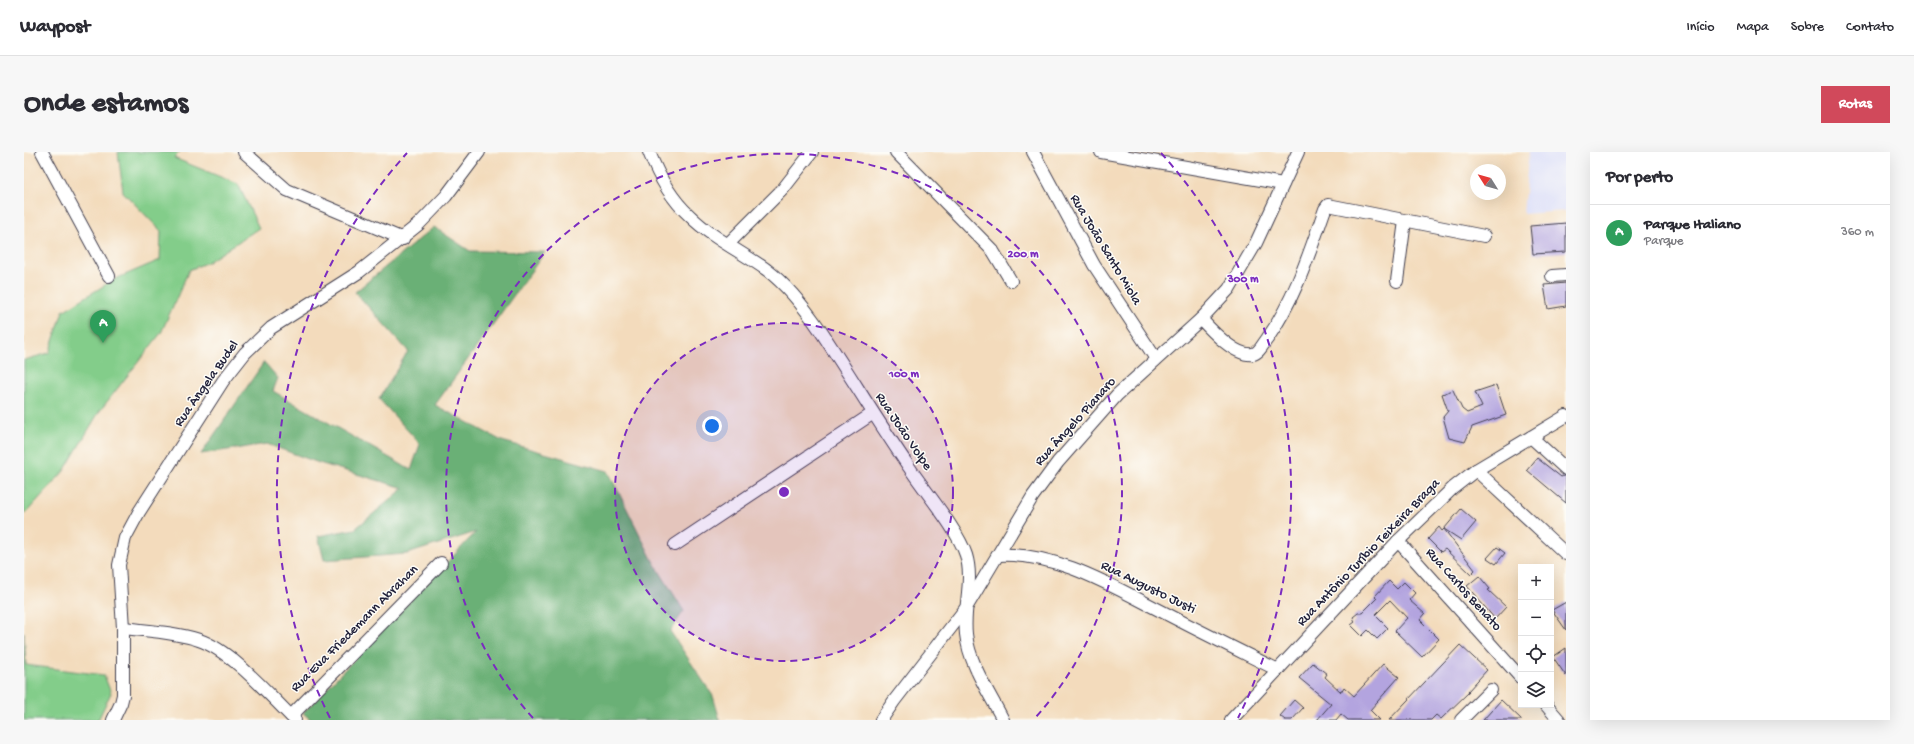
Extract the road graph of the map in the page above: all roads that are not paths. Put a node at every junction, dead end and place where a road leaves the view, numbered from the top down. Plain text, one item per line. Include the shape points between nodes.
1 (42, 152) edge
2 (244, 152) edge
3 (479, 152) edge
4 (649, 152) edge
5 (812, 152) edge
6 (896, 152) edge
7 (1033, 152) edge
8 (1101, 152) edge
9 (1298, 152) edge
10 (1283, 184) junction
11 (1405, 221) junction
12 (1484, 236) dead end
13 (402, 239) junction
14 (728, 244) junction
15 (1566, 275) edge
16 (109, 276) dead end
17 (1552, 276) dead end
18 (1011, 281) dead end
19 (1397, 281) dead end
20 (1201, 319) junction
21 (1156, 359) junction
22 (872, 414) junction
23 (1566, 416) edge
24 (1531, 437) junction
25 (1566, 469) edge
26 (1476, 470) junction
27 (1398, 541) junction
28 (675, 545) dead end
29 (1566, 554) edge
30 (998, 555) junction
31 (441, 563) dead end
32 (966, 608) junction
33 (123, 628) junction
34 (1278, 670) junction
35 (1518, 675) edge
36 (1491, 690) dead end
37 (1549, 708) edge
38 (293, 718) edge
39 (113, 720) edge
40 (881, 720) edge
41 (1004, 720) edge
42 (1231, 720) edge
43 (1461, 720) edge
44 (1559, 720) edge

1 - 16 street
2 - 13 street via 287,190
3 - 13 street, Rua Ângela Budel via 434,210
4 - 14 street, Rua João Volpe via 660,176 679,205 690,217
5 - 14 street via 783,189
6 - 18 street via 993,252
7 - 21 street, Rua João Santo Miola via 1094,266
8 - 10 street
9 - 10 street, Rua Ângelo Pianaro
10 - 20 street, Rua Ângelo Pianaro via 1241,271 1229,289
11 - 12 street
11 - 19 street
11 - 20 street via 1328,205 1294,295 1256,353 1243,353 1230,345 1218,337
13 - 33 street, Rua Ângela Budel via 346,280 271,328 234,366 147,499 125,538 119,565
14 - 22 street, Rua João Volpe via 768,271 794,295 820,331
15 - 17 street
20 - 21 street, Rua Ângelo Pianaro
21 - 30 street, Rua Ângelo Pianaro via 1102,411 1058,462 1033,496
22 - 28 street
22 - 32 street, Rua João Volpe via 961,543 966,554 969,577
23 - 24 street, Rua Antônio Turíbio Teixeira Braga
24 - 25 street
24 - 26 street, Rua Antônio Turíbio Teixeira Braga
26 - 27 street, Rua Antônio Turíbio Teixeira Braga via 1447,493
26 - 29 street
27 - 34 street, Rua Antônio Turíbio Teixeira Braga
27 - 35 street, Rua Carlos Benato
30 - 32 street, Rua Ângelo Pianaro
30 - 34 street, Rua Augusto Justi via 1025,556 1088,575
31 - 38 street, Rua Eva Friedemann Abrahan
32 - 40 street, Rua Ângelo Pianaro
32 - 41 street, Rua João Volpe via 966,635 969,648
33 - 38 street via 188,637 212,646 238,665
33 - 39 street, Rua Ângela Budel via 123,694
34 - 42 street, Rua Antônio Turíbio Teixeira Braga
36 - 43 street
37 - 44 street

